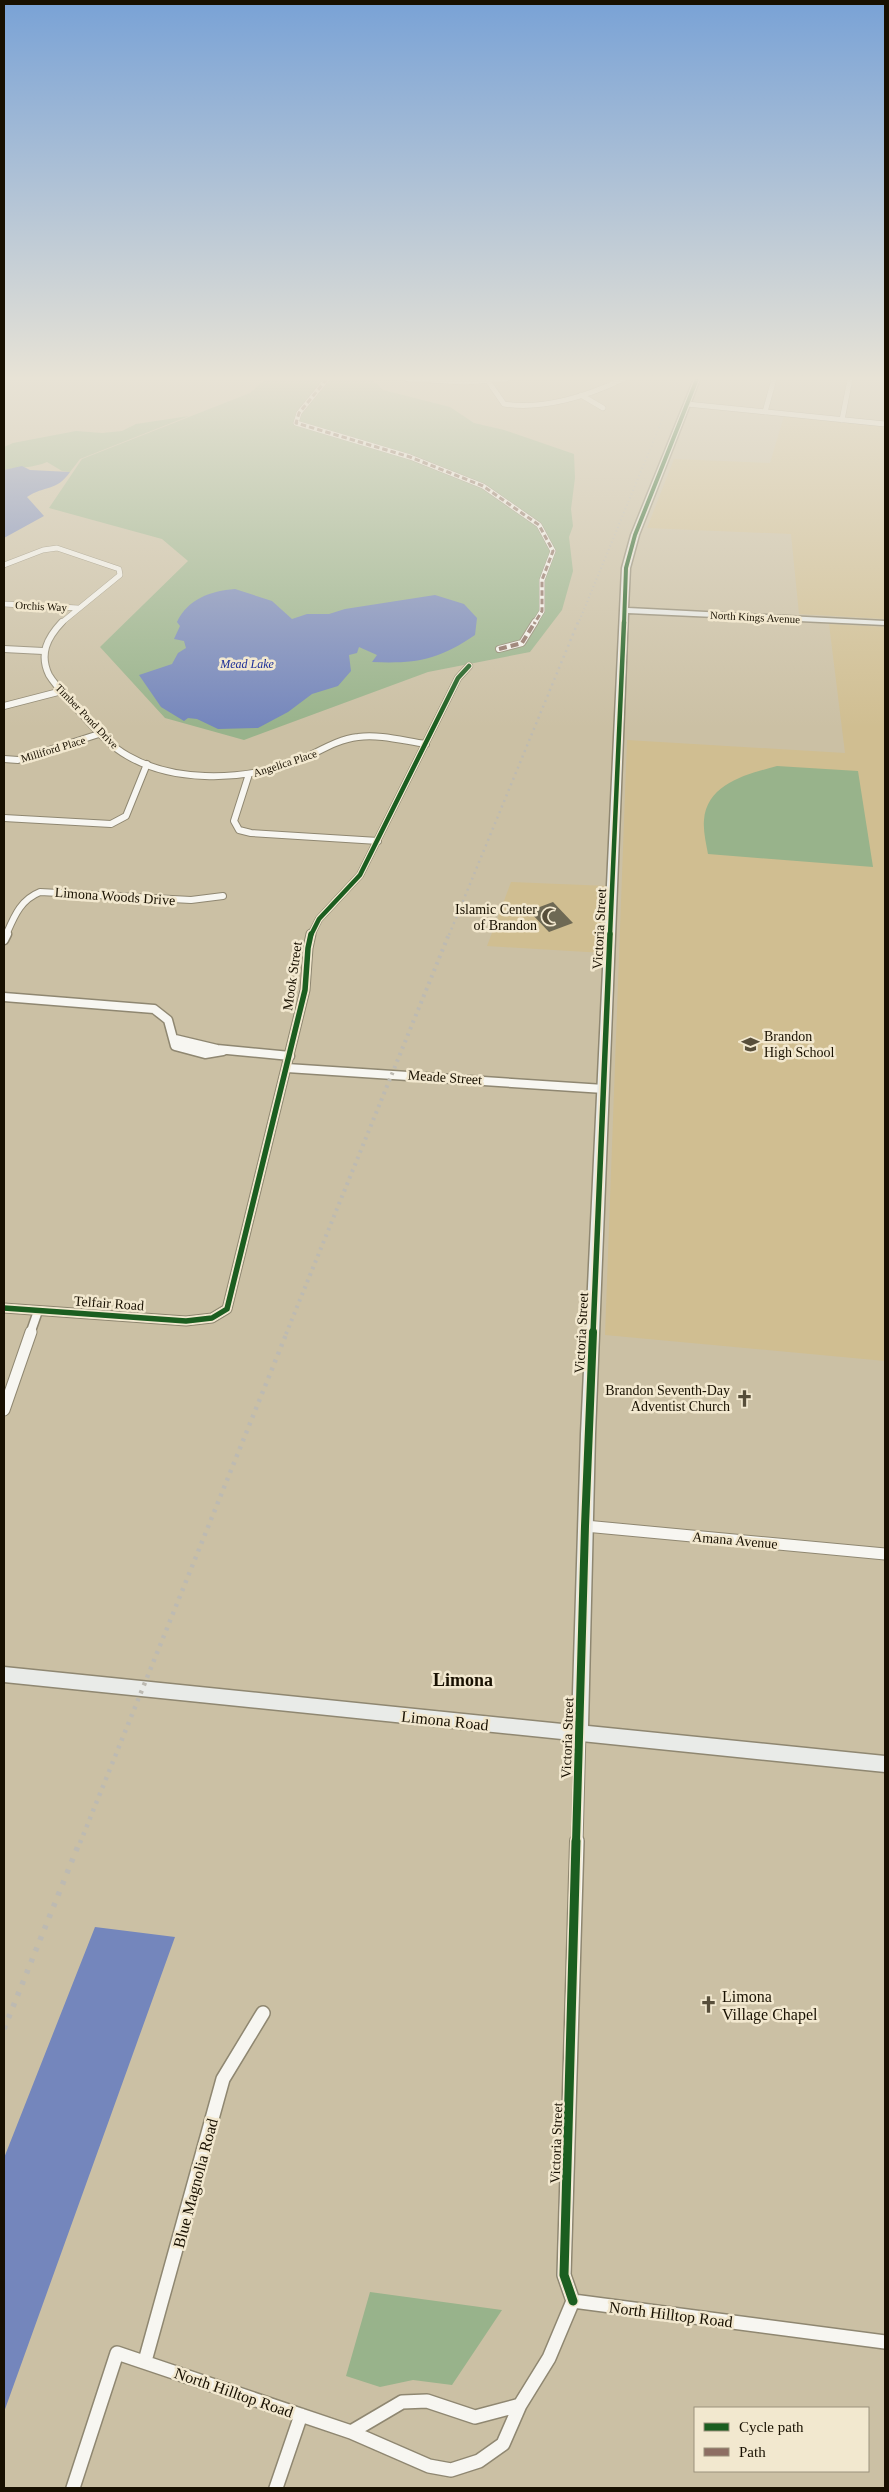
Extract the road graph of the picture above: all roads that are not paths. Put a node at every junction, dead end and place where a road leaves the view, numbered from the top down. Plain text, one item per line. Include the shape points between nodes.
1 (496, 495) edge
2 (651, 495) edge
3 (4, 565) edge
4 (4, 604) edge
5 (78, 608) junction
6 (625, 610) junction
7 (885, 623) edge
8 (4, 649) edge
9 (499, 649) dead end
10 (44, 651) junction
11 (469, 666) dead end
12 (62, 691) junction
13 (4, 706) edge
14 (102, 733) junction
15 (426, 744) junction
16 (4, 760) edge
17 (146, 764) junction
18 (249, 774) junction
19 (4, 818) edge
20 (378, 841) junction
21 (223, 896) dead end
22 (4, 940) edge
23 (4, 997) edge
24 (290, 1056) junction
25 (287, 1068) junction
26 (604, 1089) junction
27 (4, 1308) edge
28 (38, 1311) junction
29 (212, 1318) joint
30 (4, 1410) edge
31 (585, 1526) junction
32 (885, 1554) edge
33 (4, 1675) edge
34 (580, 1733) junction
35 (885, 1764) edge
36 (263, 2013) dead end
37 (573, 2301) junction
38 (885, 2342) edge
39 (146, 2361) junction
40 (520, 2405) junction
41 (302, 2415) junction
42 (351, 2432) junction
43 (73, 2488) edge
44 (276, 2488) edge

1 - 9 street via 539,525 553,552 542,580 542,612 522,643
2 - 6 street, Victoria Street via 626,562
3 - 5 street via 57,548 119,569 120,575
4 - 5 street, Orchis Way
5 - 10 street via 54,630
6 - 7 street, North Kings Avenue
6 - 26 street, Victoria Street
8 - 10 street
10 - 12 street, Timber Pond Drive via 46,671
11 - 15 street, Mook Street via 458,678
12 - 13 street
12 - 14 street, Timber Pond Drive
14 - 16 street, Milliford Place via 18,760
14 - 17 street, Timber Pond Drive via 126,754
15 - 18 street, Angelica Place via 356,737 298,761
15 - 20 street, Mook Street
17 - 18 street, Timber Pond Drive via 198,774
17 - 19 street via 126,816 111,824
18 - 20 street, Angelica Place via 234,821 238,830 251,834
20 - 24 street, Mook Street via 353,885 327,908 312,930 306,954 305,990
21 - 22 street, Limona Woods Drive via 191,900 40,892 25,898
23 - 24 street via 154,1008 166,1016 175,1046 213,1054 224,1051
24 - 25 street, Mook Street
25 - 26 street, Meade Street
25 - 29 street, Mook Street via 227,1309
26 - 31 street, Victoria Street
27 - 28 street, Telfair Road
28 - 29 street, Telfair Road via 186,1321
28 - 30 street
31 - 32 street, Amana Avenue
31 - 34 street, Victoria Street
33 - 34 street, Limona Road
34 - 35 street, Limona Road
34 - 37 street, Victoria Street via 564,2275
36 - 39 street, Blue Magnolia Road via 224,2079
37 - 38 street, North Hilltop Road
37 - 40 street, North Hilltop Road via 549,2358
39 - 41 street, North Hilltop Road
39 - 43 street, North Hilltop Road via 117,2353
40 - 42 street via 475,2417 427,2401 402,2402
40 - 42 street, North Hilltop Road via 503,2444 479,2461 451,2470 429,2466
41 - 42 street, North Hilltop Road
41 - 44 street

